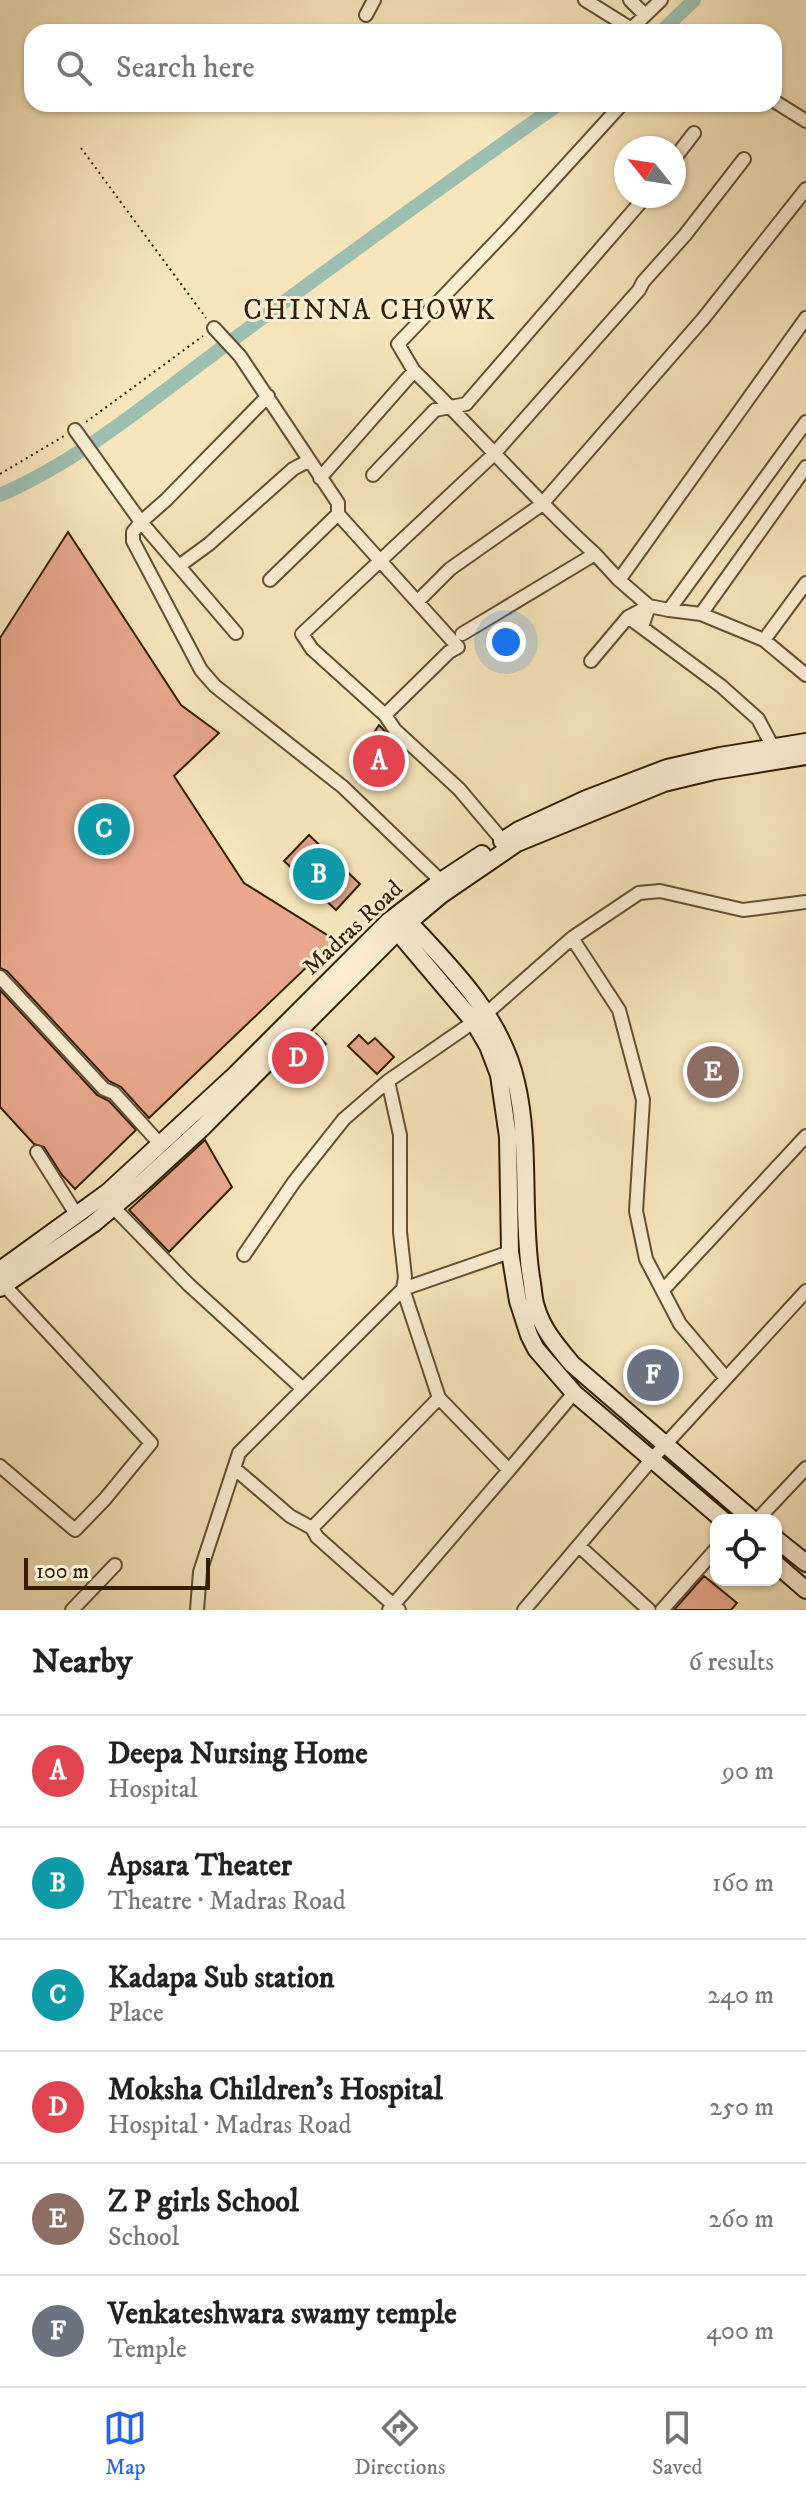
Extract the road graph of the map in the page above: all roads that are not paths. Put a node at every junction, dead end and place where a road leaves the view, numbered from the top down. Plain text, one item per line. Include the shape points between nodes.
1 (374, 0) edge
2 (585, 0) edge
3 (630, 0) edge
4 (661, 0) edge
5 (644, 14) junction
6 (366, 15) dead end
7 (620, 24) edge
8 (635, 24) edge
9 (782, 106) edge
10 (615, 112) edge
11 (806, 121) edge
12 (694, 133) dead end
13 (686, 143) edge
14 (744, 159) dead end
15 (806, 189) edge
16 (636, 208) edge
17 (806, 318) edge
18 (219, 333) road end
19 (414, 371) junction
20 (268, 396) junction
21 (451, 407) junction
22 (806, 422) edge
23 (75, 430) road end
24 (493, 455) junction
25 (308, 461) junction
26 (806, 467) edge
27 (373, 475) dead end
28 (320, 478) junction
29 (541, 505) junction
30 (338, 514) junction
31 (141, 522) junction
32 (595, 554) junction
33 (381, 561) junction
34 (179, 566) junction
35 (270, 580) dead end
36 (619, 580) junction
37 (806, 583) edge
38 (418, 601) junction
39 (649, 606) junction
40 (669, 610) junction
41 (701, 614) junction
42 (628, 617) junction
43 (642, 627) junction
44 (236, 633) dead end
45 (462, 634) dead end
46 (764, 640) junction
47 (591, 661) dead end
48 (806, 675) edge
49 (385, 715) junction
50 (806, 742) edge
51 (771, 754) junction
52 (806, 756) edge
53 (503, 841) junction
54 (441, 881) junction
55 (806, 902) edge
56 (399, 922) junction
57 (572, 938) junction
58 (0, 977) edge
59 (481, 1017) junction
60 (388, 1081) junction
61 (806, 1136) edge
62 (160, 1144) junction
63 (37, 1152) dead end
64 (113, 1207) junction
65 (76, 1214) junction
66 (510, 1252) junction
67 (244, 1255) dead end
68 (1, 1281) edge
69 (403, 1289) junction
70 (664, 1289) junction
71 (806, 1291) edge
72 (725, 1377) junction
73 (303, 1389) junction
74 (574, 1393) junction
75 (439, 1398) junction
76 (665, 1445) junction
77 (652, 1459) junction
78 (0, 1466) edge
79 (234, 1468) junction
80 (806, 1468) edge
81 (509, 1470) junction
82 (716, 1514) edge
83 (748, 1514) edge
84 (761, 1514) edge
85 (312, 1528) junction
86 (782, 1544) edge
87 (579, 1546) junction
88 (710, 1556) edge
89 (806, 1563) edge
90 (115, 1565) dead end
91 (782, 1569) edge
92 (806, 1590) edge
93 (393, 1608) edge
94 (72, 1610) edge
95 (197, 1610) edge
96 (524, 1610) edge
97 (649, 1610) edge
98 (662, 1610) edge

1 - 6 street
2 - 7 street
3 - 5 street
4 - 5 street
5 - 8 street
9 - 11 street
10 - 19 street via 398,344
12 - 13 street
14 - 24 street via 639,290
15 - 29 street via 703,319
16 - 21 street via 466,404
17 - 36 street
18 - 20 street
19 - 21 street
19 - 28 street
20 - 25 street
20 - 31 street
21 - 24 street
21 - 27 street via 435,410
22 - 40 street
23 - 31 street
24 - 29 street
24 - 33 street
25 - 28 street
25 - 34 street
26 - 41 street
28 - 30 street via 338,503
29 - 32 street
29 - 38 street via 450,569
30 - 33 street
30 - 35 street
31 - 34 street
31 - 54 street via 133,541 201,670 343,787
32 - 36 street
32 - 45 street
33 - 38 street
33 - 49 street via 302,634
34 - 44 street
36 - 39 street
37 - 46 street
38 - 49 street via 458,647
39 - 40 street
39 - 42 street
39 - 43 street
40 - 41 street
41 - 46 street
42 - 43 street
42 - 47 street
43 - 51 street via 758,719
46 - 48 street
49 - 53 street
50 - 51 main road, Madras Road
51 - 52 main road
51 - 53 main road, Madras Road via 667,768 586,799
51 - 56 main road via 664,783 517,843
53 - 54 main road, Madras Road
54 - 56 main road, Madras Road
55 - 57 street via 743,910 660,891 639,893
56 - 59 main road
56 - 62 main road, Madras Road
56 - 64 main road via 202,1128
57 - 59 street
57 - 70 street via 619,1010 643,1100 636,1211 646,1259
58 - 62 street
59 - 60 street
59 - 66 main road via 499,1075 508,1137
59 - 76 main road via 503,1043 517,1083 536,1308 551,1339 572,1364
60 - 67 street via 344,1119
60 - 69 street via 400,1135
61 - 70 street
62 - 65 main road, Madras Road
63 - 65 street
64 - 68 main road
64 - 73 street
65 - 68 main road, Madras Road
66 - 69 street
66 - 74 main road via 529,1335
68 - 78 street via 151,1443 75,1530
69 - 73 street
69 - 75 street
70 - 72 street via 680,1324
71 - 72 street
72 - 76 street
73 - 79 street via 239,1453
74 - 77 main road
74 - 81 street
75 - 81 street
75 - 85 street
76 - 77 street
76 - 83 main road
77 - 82 main road
77 - 87 street
79 - 85 street
79 - 95 street via 200,1572
80 - 84 street
81 - 93 street
85 - 93 street
86 - 89 main road
87 - 96 street
87 - 97 street
88 - 98 street
90 - 94 street
91 - 92 main road

